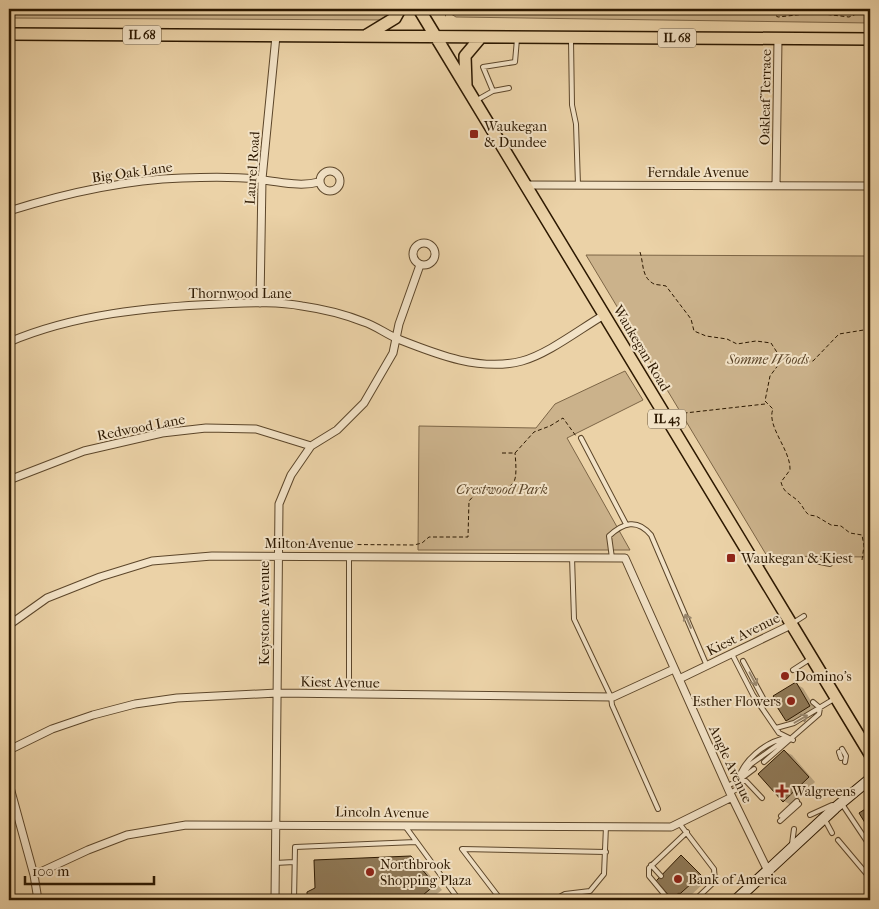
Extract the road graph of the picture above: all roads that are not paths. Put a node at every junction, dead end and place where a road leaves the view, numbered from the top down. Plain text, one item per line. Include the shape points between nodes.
1 (400, 9) edge
2 (419, 9) edge
3 (9, 34) edge
4 (276, 36) junction
5 (366, 36) junction
6 (435, 36) junction
7 (481, 37) junction
8 (518, 37) junction
9 (571, 37) junction
10 (778, 39) junction
11 (870, 39) edge
12 (466, 86) junction
13 (510, 88) dead end
14 (494, 90) junction
15 (475, 101) junction
16 (262, 179) junction
17 (320, 182) dead end
18 (525, 185) junction
19 (578, 185) junction
20 (776, 185) junction
21 (870, 186) edge
22 (9, 211) edge
23 (420, 265) dead end
24 (260, 302) junction
25 (604, 315) junction
26 (396, 338) junction
27 (9, 342) edge
28 (581, 438) road end
29 (311, 446) junction
30 (9, 480) edge
31 (626, 524) junction
32 (277, 556) junction
33 (349, 556) junction
34 (572, 557) junction
35 (612, 558) junction
36 (625, 558) joint
37 (771, 560) dead end
38 (810, 560) dead end
39 (830, 564) dead end
40 (756, 566) junction
41 (804, 616) dead end
42 (9, 624) edge
43 (792, 625) junction
44 (732, 654) junction
45 (812, 658) junction
46 (743, 661) dead end
47 (707, 666) junction
48 (674, 669) junction
49 (793, 670) dead end
50 (679, 679) junction
51 (277, 693) junction
52 (349, 694) junction
53 (611, 697) junction
54 (763, 698) dead end
55 (836, 698) junction
56 (813, 702) dead end
57 (820, 708) junction
58 (778, 725) junction
59 (786, 725) junction
60 (779, 733) junction
61 (792, 737) junction
62 (782, 741) junction
63 (9, 750) edge
64 (870, 754) edge
65 (841, 758) dead end
66 (764, 762) dead end
67 (845, 762) dead end
68 (754, 770) dead end
69 (870, 779) edge
70 (738, 781) junction
71 (9, 784) edge
72 (732, 791) junction
73 (762, 798) dead end
74 (844, 800) junction
75 (798, 802) dead end
76 (658, 809) dead end
77 (810, 815) dead end
78 (824, 818) junction
79 (780, 819) dead end
80 (679, 823) junction
81 (275, 824) junction
82 (403, 825) junction
83 (606, 826) junction
84 (794, 829) dead end
85 (686, 832) junction
86 (832, 833) dead end
87 (838, 840) dead end
88 (416, 842) junction
89 (870, 846) edge
90 (791, 849) junction
91 (606, 852) junction
92 (294, 862) junction
93 (275, 863) junction
94 (651, 865) junction
95 (768, 870) junction
96 (34, 875) junction
97 (662, 876) dead end
98 (870, 878) edge
99 (679, 896) dead end
100 (273, 898) edge
101 (38, 900) edge
102 (294, 900) edge
103 (459, 900) edge
104 (502, 900) edge
105 (554, 900) edge
106 (669, 900) edge
107 (683, 900) edge
108 (695, 900) edge
109 (736, 900) edge

1 - 5 main road via 395,18
2 - 6 main road, Waukegan Road / IL 43
3 - 4 main road, IL 68
4 - 5 main road, IL 68
4 - 16 street, Laurel Road
5 - 6 main road, IL 68
6 - 7 main road, IL 68
6 - 12 main road, Waukegan Road / IL 43
7 - 8 main road, IL 68
7 - 12 main road via 465,56
8 - 9 main road, IL 68
8 - 14 lane via 515,62 483,67
9 - 10 main road, IL 68
9 - 19 lane
10 - 11 main road, IL 68
10 - 20 street, Oakleaf Terrace
12 - 15 main road, Waukegan Road / IL 43
13 - 14 lane
14 - 15 lane
15 - 18 main road, Waukegan Road / IL 43
16 - 17 street, Big Oak Lane via 291,184
16 - 22 street, Big Oak Lane via 181,178 101,188
16 - 24 street, Laurel Road
18 - 19 street, Ferndale Avenue
18 - 25 main road, Waukegan Road / IL 43
19 - 20 street, Ferndale Avenue
20 - 21 street, Ferndale Avenue
23 - 26 street, Keystone Avenue
24 - 26 street, Thornwood Lane via 301,305 335,313 366,322
24 - 27 street, Thornwood Lane via 153,307 82,320
25 - 26 street, Thornwood Lane via 536,355 503,364 460,361
25 - 40 main road, Waukegan Road / IL 43
26 - 29 street, Keystone Avenue via 393,353 364,403 338,430
28 - 31 lane
29 - 30 street, Redwood Lane via 256,429 206,428 171,432 84,451
29 - 32 street, Keystone Avenue via 291,475 279,504
31 - 35 lane via 609,536
47 -> 31 lane via 651,535 637,524
32 - 33 street, Milton Avenue
32 - 42 street, Milton Avenue via 212,556 152,561 100,576 47,598
32 - 51 street, Keystone Avenue
33 - 34 street, Milton Avenue
33 - 52 lane
34 - 35 street, Milton Avenue
34 - 53 lane via 574,619
35 - 36 street, Milton Avenue
36 - 48 street, Angle Avenue
37 - 40 lane
38 - 39 lane
40 - 43 main road, Waukegan Road / IL 43
41 - 43 lane
43 - 44 street, Kiest Avenue
43 - 45 main road, Waukegan Road / IL 43
44 - 47 street, Kiest Avenue
44 - 58 lane via 753,695
45 - 49 lane
45 - 55 main road, Waukegan Road / IL 43
46 -> 54 lane
47 - 50 street, Kiest Avenue
48 - 50 street, Angle Avenue
48 - 53 street, Kiest Avenue
50 - 72 street, Angle Avenue
51 - 52 street, Kiest Avenue
51 - 63 street, Kiest Avenue via 177,698 135,704 52,729
51 - 81 street, Keystone Avenue
52 - 53 street, Kiest Avenue
53 - 76 lane
55 - 57 lane
55 - 64 main road, Waukegan Road / IL 43
56 - 57 lane
59 -> 57 lane
57 - 61 lane via 819,714
58 - 59 lane
58 - 60 lane
59 - 61 lane
60 - 61 lane
60 - 62 lane
61 - 62 lane
62 - 66 lane
62 - 70 lane via 747,761 740,770
65 - 67 lane via 840,750 846,756
68 - 70 lane
69 - 74 main road
70 - 72 lane
70 - 73 lane via 746,780
71 - 96 street
72 - 80 street, Lincoln Avenue
72 - 95 street, Angle Avenue
74 - 77 lane
74 - 78 main road
74 - 89 lane
75 - 79 lane
78 - 86 lane
78 - 90 main road
80 - 83 street, Lincoln Avenue via 671,827
80 - 85 lane
81 - 82 street, Lincoln Avenue
81 - 93 street, Keystone Avenue
81 - 96 street, Lincoln Avenue via 186,824 127,835
82 - 83 street, Lincoln Avenue
82 - 88 lane
83 - 91 lane
84 - 90 lane
85 - 94 lane
85 - 108 lane via 714,869 715,881
87 - 98 lane
88 - 92 lane via 295,847
88 - 103 lane
90 - 95 main road
91 - 104 lane via 462,849
91 - 105 lane via 604,874 590,891 565,894
92 - 93 lane
92 - 102 lane
93 - 100 street, Keystone Avenue
94 - 97 lane
94 - 106 lane via 649,876
95 - 109 main road
96 - 101 street
99 - 107 lane

